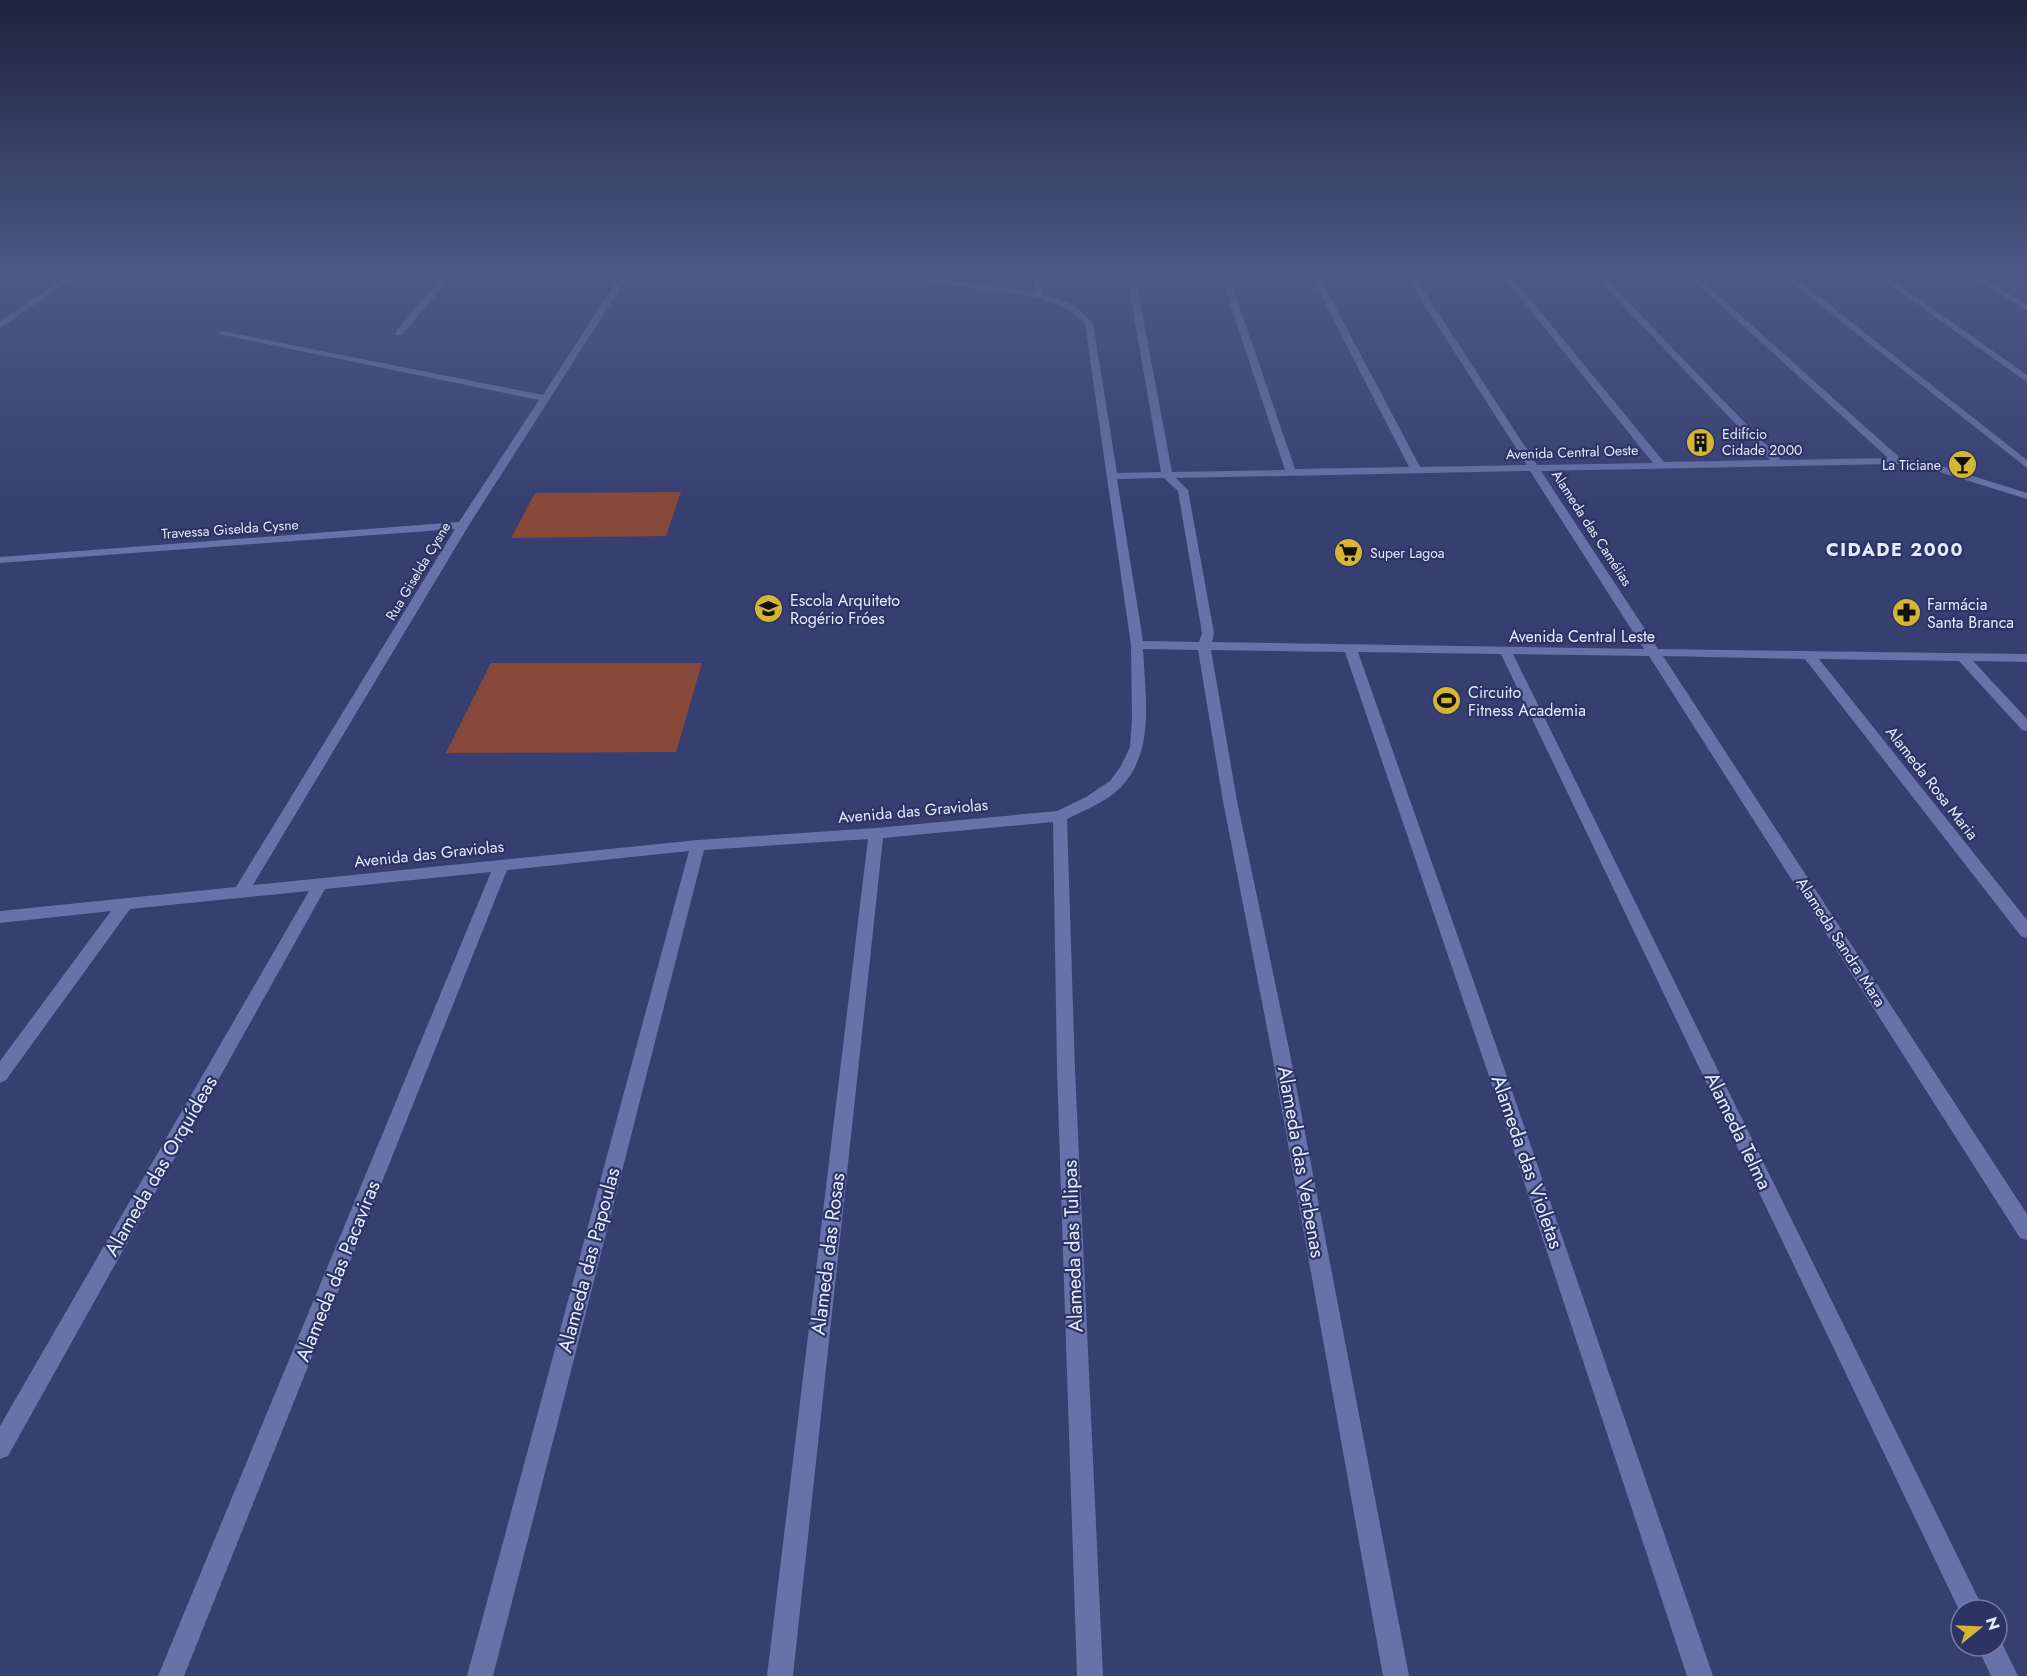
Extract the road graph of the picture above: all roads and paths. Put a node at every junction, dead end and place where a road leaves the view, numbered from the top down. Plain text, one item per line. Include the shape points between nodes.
1 (294, 348) edge
2 (578, 348) edge
3 (1093, 348) edge
4 (1144, 348) edge
5 (1250, 348) edge
6 (1353, 348) edge
7 (1457, 348) edge
8 (1566, 348) edge
9 (1668, 348) edge
10 (1772, 348) edge
11 (1879, 348) edge
12 (1984, 348) edge
13 (2027, 379) edge
14 (546, 398) junction
15 (1897, 461) junction
16 (1778, 463) junction
17 (1660, 464) junction
18 (2027, 465) edge
19 (1536, 468) junction
20 (1416, 470) junction
21 (1292, 472) junction
22 (1167, 475) junction
23 (1113, 476) junction
24 (2027, 496) edge
25 (463, 525) junction
26 (0, 560) edge
27 (1137, 645) junction
28 (1204, 648) junction
29 (1351, 650) junction
30 (1506, 652) junction
31 (1655, 652) junction
32 (1809, 656) junction
33 (1962, 657) junction
34 (2027, 658) edge
35 (2027, 727) edge
36 (1060, 816) junction
37 (876, 832) junction
38 (698, 845) junction
39 (502, 864) junction
40 (321, 884) junction
41 (241, 892) junction
42 (125, 905) junction
43 (0, 917) edge
44 (2027, 932) edge
45 (0, 1075) edge
46 (2027, 1231) edge
47 (0, 1448) edge
48 (1966, 1598) edge
49 (1996, 1658) edge
50 (171, 1676) edge
51 (480, 1676) edge
52 (780, 1676) edge
53 (1090, 1676) edge
54 (1396, 1676) edge
55 (1700, 1676) edge
56 (2005, 1676) edge

1 - 14 street
2 - 14 street, Rua Giselda Cysne
3 - 23 street, Avenida das Graviolas
4 - 22 street
5 - 21 street
6 - 20 street
7 - 19 street, Alameda das Camélias
8 - 17 street
9 - 16 street
10 - 15 street
11 - 18 street
12 - 13 street
14 - 25 street, Rua Giselda Cysne
15 - 16 street, Avenida Central Oeste
15 - 24 street, Avenida Central Oeste via 1931,466
16 - 17 street, Avenida Central Oeste
17 - 19 street, Avenida Central Oeste
19 - 20 street, Avenida Central Oeste
19 - 31 street, Alameda das Camélias
20 - 21 street, Avenida Central Oeste
21 - 22 street, Avenida Central Oeste
22 - 23 street, Avenida Central Oeste
22 - 28 street, Alameda das Verbenas via 1183,490 1208,633
23 - 27 street, Avenida das Graviolas
25 - 26 street, Travessa Giselda Cysne
25 - 41 street, Rua Giselda Cysne
27 - 28 street, Avenida Central Leste
27 - 36 street, Avenida das Graviolas via 1137,747 1115,784
28 - 29 street, Avenida Central Leste
28 - 54 street, Alameda das Verbenas
29 - 30 street, Avenida Central Leste
29 - 55 street, Alameda das Violetas
30 - 31 street, Avenida Central Leste
30 - 48 street, Alameda Telma
31 - 32 street, Avenida Central Leste
31 - 46 street, Alameda Sandra Mara
32 - 33 street, Avenida Central Leste
32 - 44 street, Alameda Rosa Maria
33 - 34 street, Avenida Central Leste
33 - 35 street
36 - 37 street, Avenida das Graviolas
36 - 53 street, Alameda das Tulipas
37 - 38 street, Avenida das Graviolas
37 - 52 street, Alameda das Rosas
38 - 39 street, Avenida das Graviolas
38 - 51 street, Alameda das Papoulas
39 - 40 street, Avenida das Graviolas
39 - 50 street, Alameda das Pacaviras
40 - 41 street, Avenida das Graviolas
40 - 47 street, Alameda das Orquídeas
41 - 42 street, Avenida das Graviolas
42 - 43 street, Avenida das Graviolas
42 - 45 street
49 - 56 street

